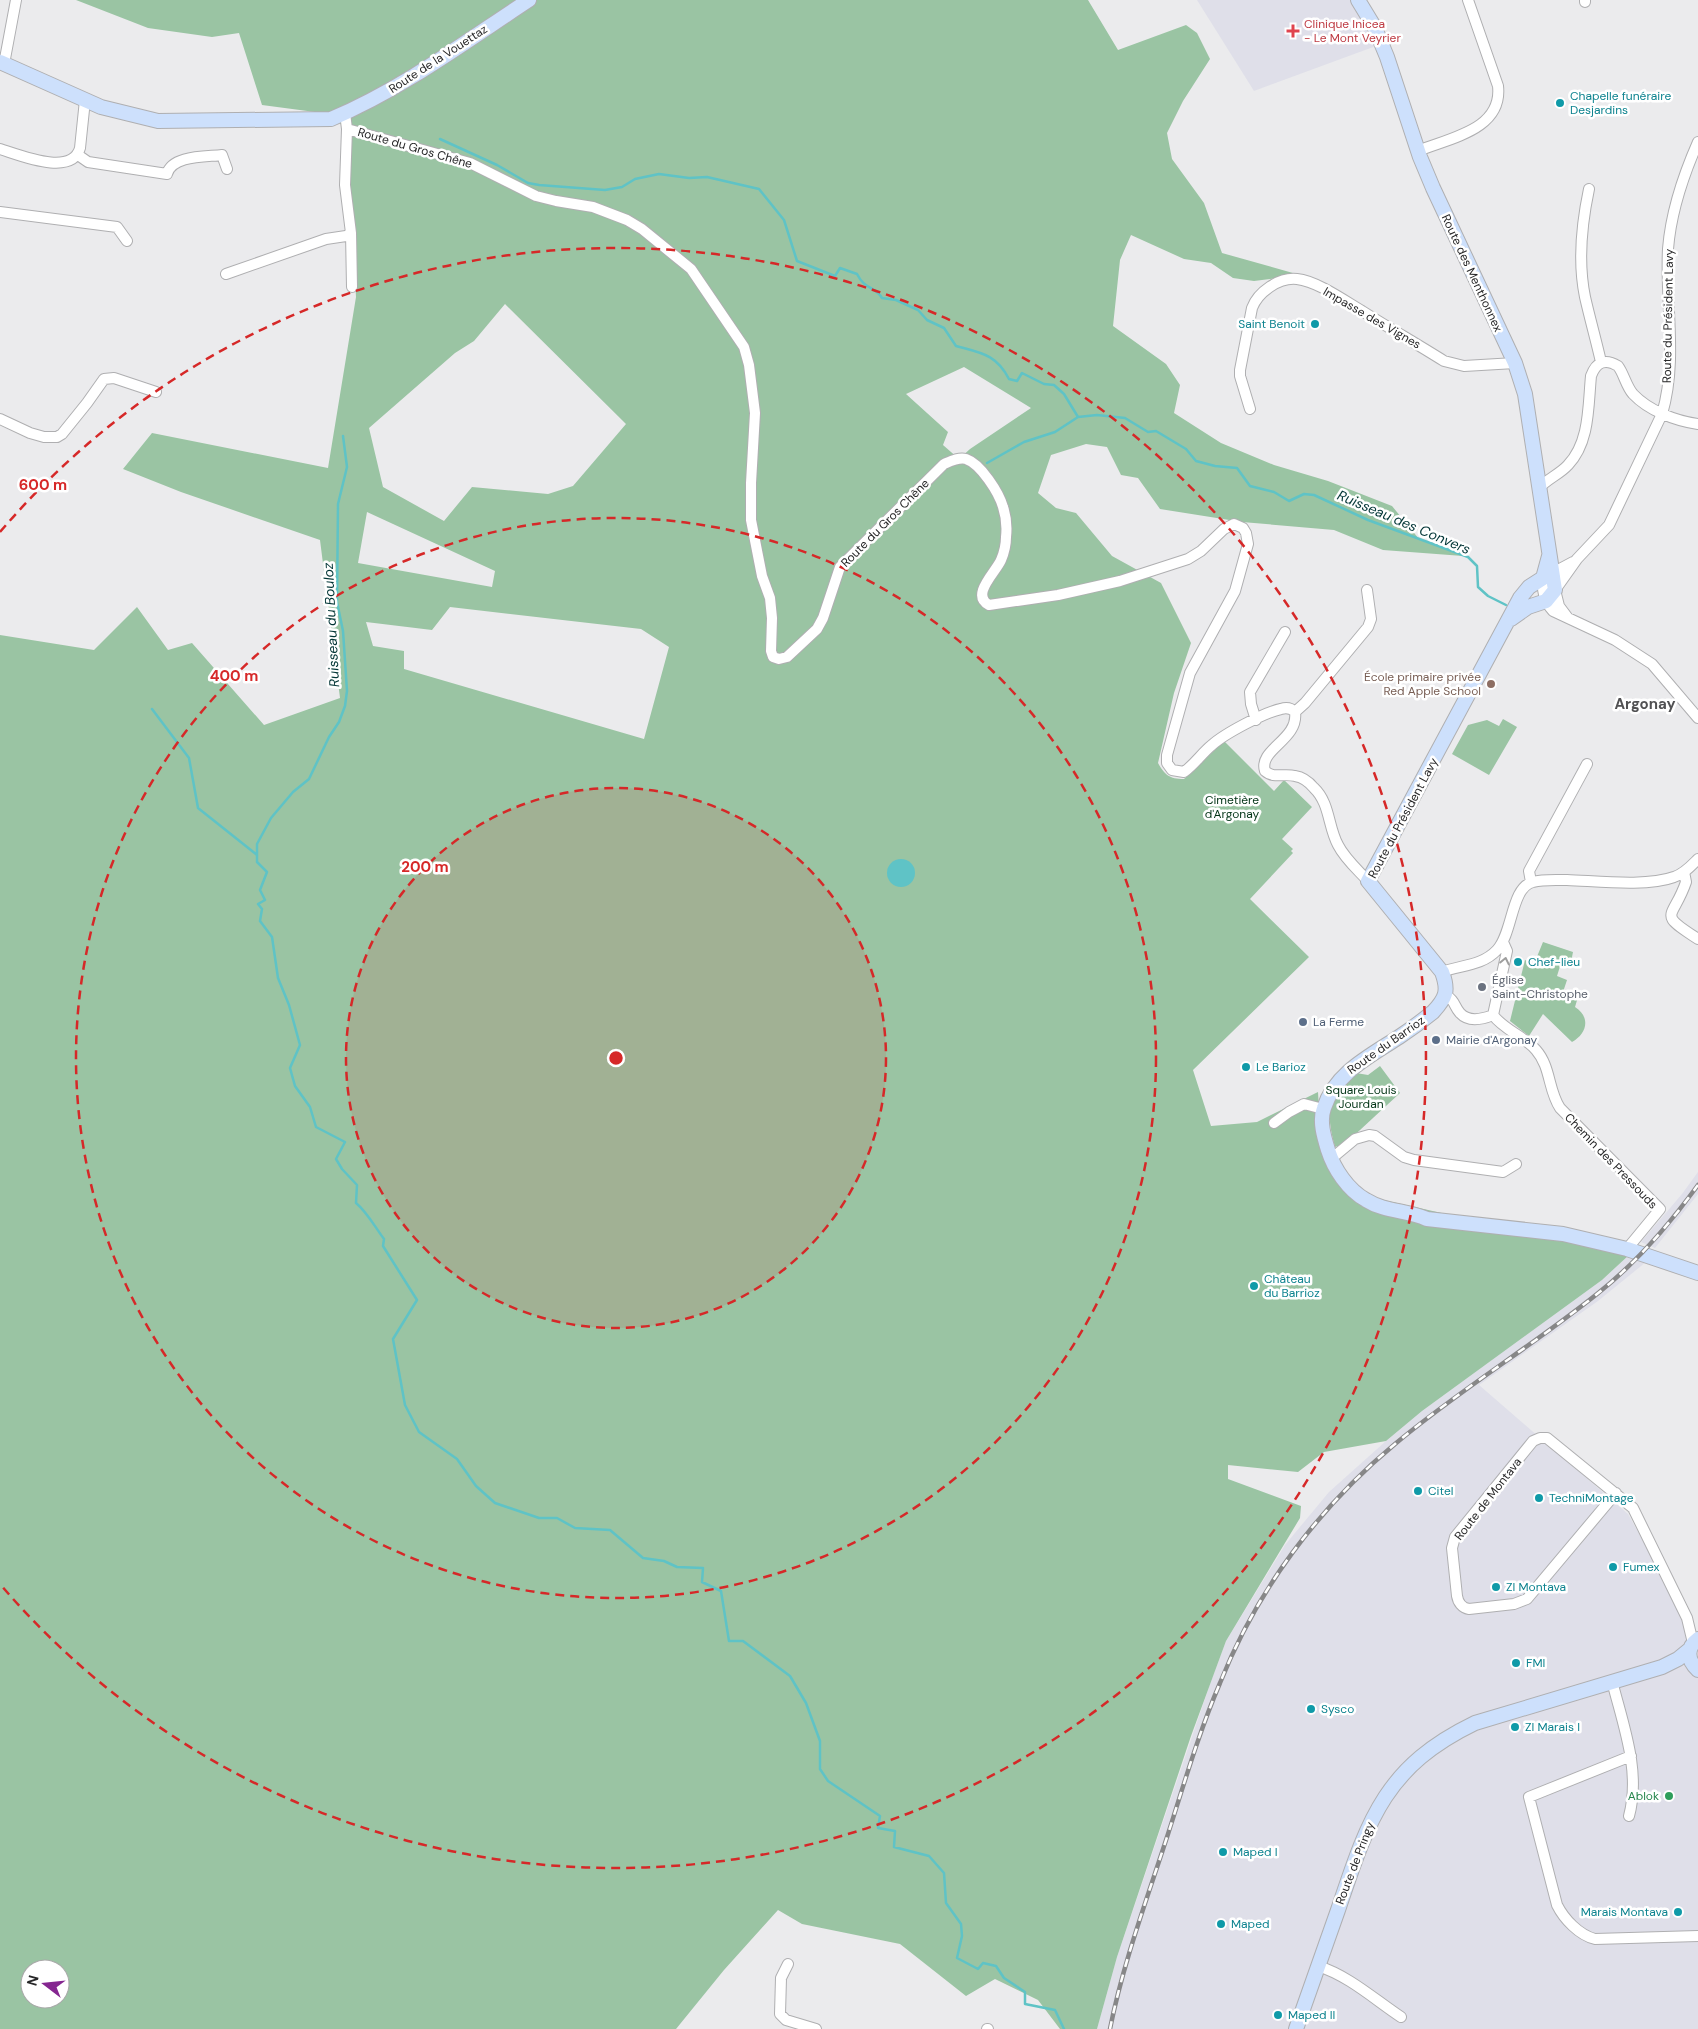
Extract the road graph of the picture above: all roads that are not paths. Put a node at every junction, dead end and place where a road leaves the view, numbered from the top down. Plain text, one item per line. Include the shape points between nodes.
1 (16, 0) edge
2 (529, 0) edge
3 (1358, 0) edge
4 (1468, 0) edge
5 (2, 63) edge
6 (85, 100) junction
7 (345, 113) junction
8 (347, 128) junction
9 (1698, 142) edge
10 (0, 149) edge
11 (1418, 151) junction
12 (78, 155) junction
13 (227, 169) dead end
14 (1589, 189) dead end
15 (0, 212) edge
16 (351, 233) junction
17 (127, 241) dead end
18 (226, 274) dead end
19 (352, 286) dead end
20 (1601, 362) junction
21 (1514, 363) junction
22 (156, 392) dead end
23 (1250, 409) dead end
24 (1662, 414) junction
25 (0, 419) edge
26 (1698, 424) edge
27 (1538, 489) junction
28 (1577, 560) junction
29 (1548, 575) junction
30 (1367, 590) dead end
31 (1550, 596) junction
32 (1507, 622) junction
33 (1285, 632) dead end
34 (1295, 712) junction
35 (1698, 718) edge
36 (1256, 720) junction
37 (1587, 764) dead end
38 (1698, 859) edge
39 (1684, 872) junction
40 (1368, 881) junction
41 (1531, 882) junction
42 (1698, 939) edge
43 (1503, 942) junction
44 (1442, 972) junction
45 (1443, 999) junction
46 (1493, 1015) junction
47 (1324, 1108) junction
48 (1274, 1123) dead end
49 (1331, 1159) junction
50 (1516, 1164) dead end
51 (1627, 1249) junction
52 (1698, 1273) edge
53 (1616, 1493) junction
54 (1687, 1618) junction
55 (1698, 1629) edge
56 (1693, 1644) edge
57 (1662, 1667) junction
58 (1695, 1667) edge
59 (1612, 1682) junction
60 (1631, 1756) junction
61 (1629, 1816) dead end
62 (1698, 1936) edge
63 (788, 1964) dead end
64 (1318, 1966) junction
65 (1400, 2017) dead end
66 (816, 2029) edge
67 (1296, 2029) edge

1 - 5 street
2 - 7 street, Route de la Vouettaz via 402,83
3 - 11 street, Route des Menthonnex via 1387,57
4 - 11 street via 1499,95 1491,114 1477,128
5 - 6 street
6 - 7 street via 100,107 158,121 331,119
6 - 12 street
7 - 8 street, Route du Gros Chêne
8 - 16 street via 345,185
8 - 36 street, Route du Gros Chêne via 470,163 536,196 593,207 627,220 691,270 744,346 749,365 755,413 751,520 762,576 770,598 770,651 773,657 787,657 817,629 840,568 944,464 964,459 974,463 996,492 1003,508 1004,549 982,597 984,602 994,606 1120,581 1188,558 1234,524 1243,528 1248,544 1239,580 1190,673 1166,754 1168,766 1175,772 1184,772 1217,741
9 - 24 street, Route du Président Lavy via 1670,226 1670,362
10 - 12 street via 54,163 66,162
11 - 21 street, Route des Menthonnex
12 - 13 street via 88,162 167,174 168,169 180,160 222,155
14 - 20 street via 1582,258 1584,286
15 - 17 street via 116,227
16 - 18 street
16 - 19 street
20 - 24 street via 1604,360 1618,366 1632,393
20 - 27 street via 1591,376 1582,444 1568,466
21 - 23 street, Impasse des Vignes via 1464,366 1444,361 1327,290 1298,279 1286,280 1260,294 1252,308 1240,370
21 - 27 street, Route des Menthonnex via 1530,415
22 - 25 street via 114,378 104,379 62,434 51,438 25,431
24 - 26 street
24 - 28 street, Route du Président Lavy via 1609,525
27 - 29 street, Route des Menthonnex via 1549,556
28 - 29 street, Route du Président Lavy
28 - 31 street, Route du Président Lavy
29 - 31 street, Route des Menthonnex
29 - 32 street, Route du Président Lavy via 1520,598
30 - 34 street via 1371,619 1368,627
31 - 32 street, Route du Président Lavy
31 - 35 street via 1568,618 1615,640 1652,664
32 - 40 street, Route du Président Lavy
33 - 36 street via 1250,692 1250,704
34 - 36 street, Route du Gros Chêne via 1280,709
34 - 40 street via 1297,720 1294,726 1268,756 1265,771 1275,776 1295,776 1316,789 1343,854
37 - 41 street via 1529,871
38 - 39 street
39 - 41 street via 1662,880
39 - 42 street via 1686,882 1672,909 1671,918
40 - 44 street, Route du Président Lavy
41 - 43 street via 1519,892
43 - 44 street via 1477,964
46 -> 43 street via 1508,951
44 - 45 street via 1446,984
45 - 46 street via 1456,1003 1467,1018 1477,1020
45 - 47 street, Route du Barrioz via 1433,1012 1347,1072
46 - 51 street, Chemin des Pressouds via 1537,1051 1548,1069 1560,1108 1660,1209
47 - 48 street via 1304,1104
47 - 49 street, Route du Barrioz via 1323,1128
49 - 50 street via 1355,1139 1369,1135 1376,1136 1414,1160 1503,1172
49 - 51 street, Route du Barrioz via 1350,1188 1364,1200 1384,1208 1467,1225 1563,1234
51 - 52 street, Route du Barrioz
53 - 53 street, Route de Montava via 1550,1439 1533,1441 1454,1541 1453,1562 1459,1603 1469,1609 1527,1600
53 - 54 street, Route de Montava via 1633,1508
54 - 55 street, Route de Montava
54 - 56 street, Route de Montava
56 - 57 street, Route de Pringy via 1678,1659
56 - 58 street via 1689,1658
57 - 58 street, Route de Pringy
57 - 59 street, Route de Pringy
59 - 60 street
59 - 64 street, Route de Pringy via 1475,1723 1420,1757 1389,1791 1367,1828
60 - 61 street via 1633,1787
60 - 62 street via 1529,1797 1557,1905 1561,1914 1583,1935 1595,1939
63 - 66 street via 781,1978 780,2014 786,2020
64 - 65 street via 1346,1978
64 - 67 street, Route de Pringy

